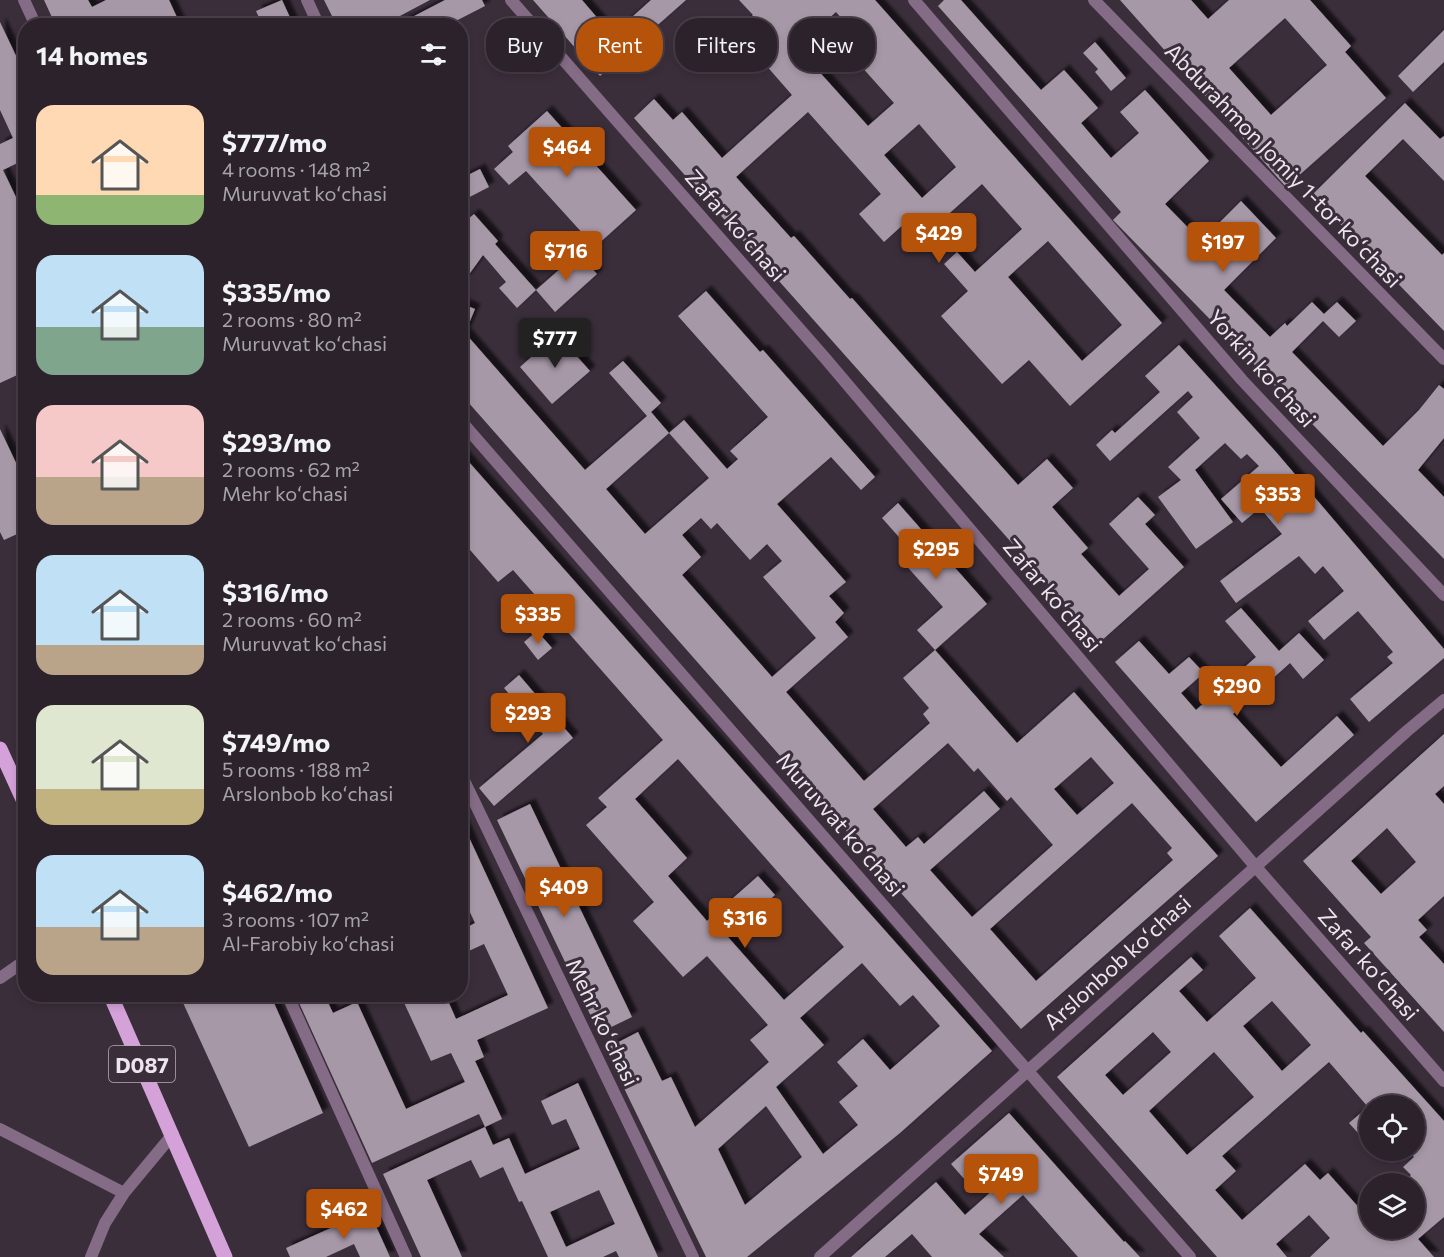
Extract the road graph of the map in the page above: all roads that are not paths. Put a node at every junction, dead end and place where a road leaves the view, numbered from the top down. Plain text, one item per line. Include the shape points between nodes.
1 (24, 0) edge
2 (307, 0) edge
3 (511, 0) edge
4 (914, 0) edge
5 (1094, 0) edge
6 (32, 18) edge
7 (315, 18) edge
8 (1444, 359) edge
9 (468, 429) edge
10 (1444, 595) edge
11 (1444, 700) edge
12 (0, 749) edge
13 (18, 788) edge
14 (468, 789) edge
15 (1255, 866) junction
16 (18, 966) edge
17 (0, 978) edge
18 (114, 1002) edge
19 (291, 1002) edge
20 (1028, 1070) junction
21 (1444, 1081) edge
22 (0, 1129) edge
23 (173, 1134) junction
24 (123, 1193) junction
25 (91, 1257) edge
26 (225, 1257) edge
27 (406, 1257) edge
28 (693, 1257) edge
29 (820, 1257) edge
30 (1190, 1257) edge

1 - 6 street
2 - 7 street
3 - 15 street, Zafar koʻchasi via 832,367
4 - 10 street, Yorkin koʻchasi via 1242,380
5 - 8 street, Abdurahmon Jomiy 1-tor koʻchasi
9 - 20 street, Muruvvat koʻchasi
11 - 15 street, Arslonbob koʻchasi
12 - 13 main road
14 - 28 street, Mehr koʻchasi
15 - 20 street, Arslonbob koʻchasi
15 - 21 street, Zafar koʻchasi
16 - 17 street
18 - 23 main road, D087
19 - 27 street
20 - 29 street, Arslonbob koʻchasi
20 - 30 street, Muruvvat koʻchasi
22 - 24 street
23 - 24 street
23 - 26 main road, D087
24 - 25 street

